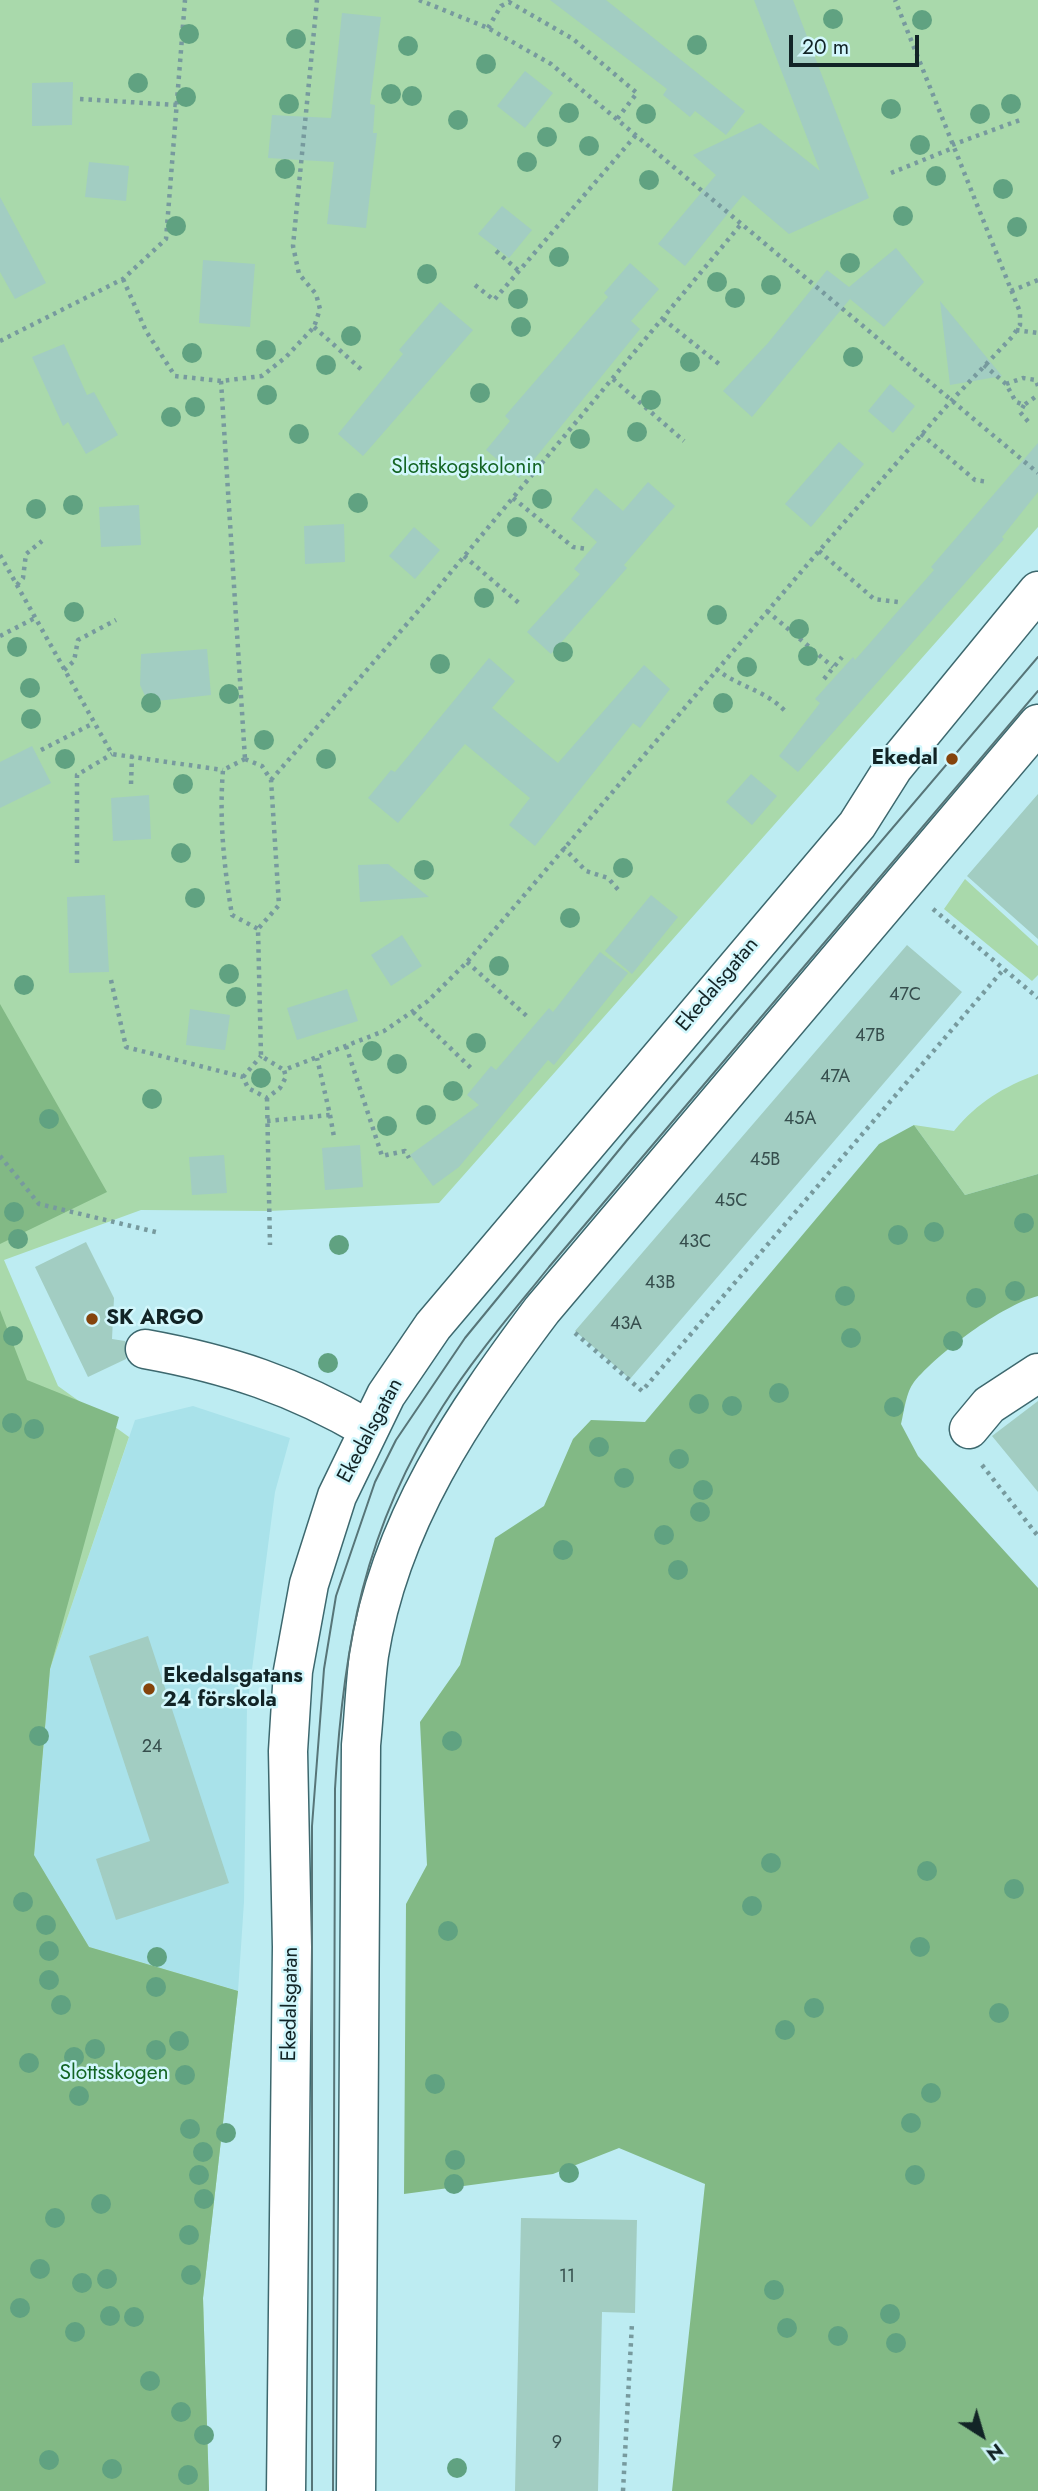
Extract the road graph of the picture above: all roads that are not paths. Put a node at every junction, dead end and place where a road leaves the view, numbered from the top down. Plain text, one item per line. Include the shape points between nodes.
1 (1038, 591) edge
2 (1038, 724) edge
3 (145, 1349) dead end
4 (1038, 1373) edge
5 (368, 1429) junction
6 (969, 1429) road end
7 (285, 2491) edge
8 (356, 2491) edge

1 - 5 street, Ekedalsgatan via 894,768 857,825 433,1326
2 - 8 street via 542,1310 468,1411 421,1496 380,1608 369,1655 361,1745
3 - 5 street via 272,1381 332,1407
4 - 6 street via 989,1405
5 - 7 street, Ekedalsgatan via 337,1496 309,1584 293,1671 288,1751 292,1947

